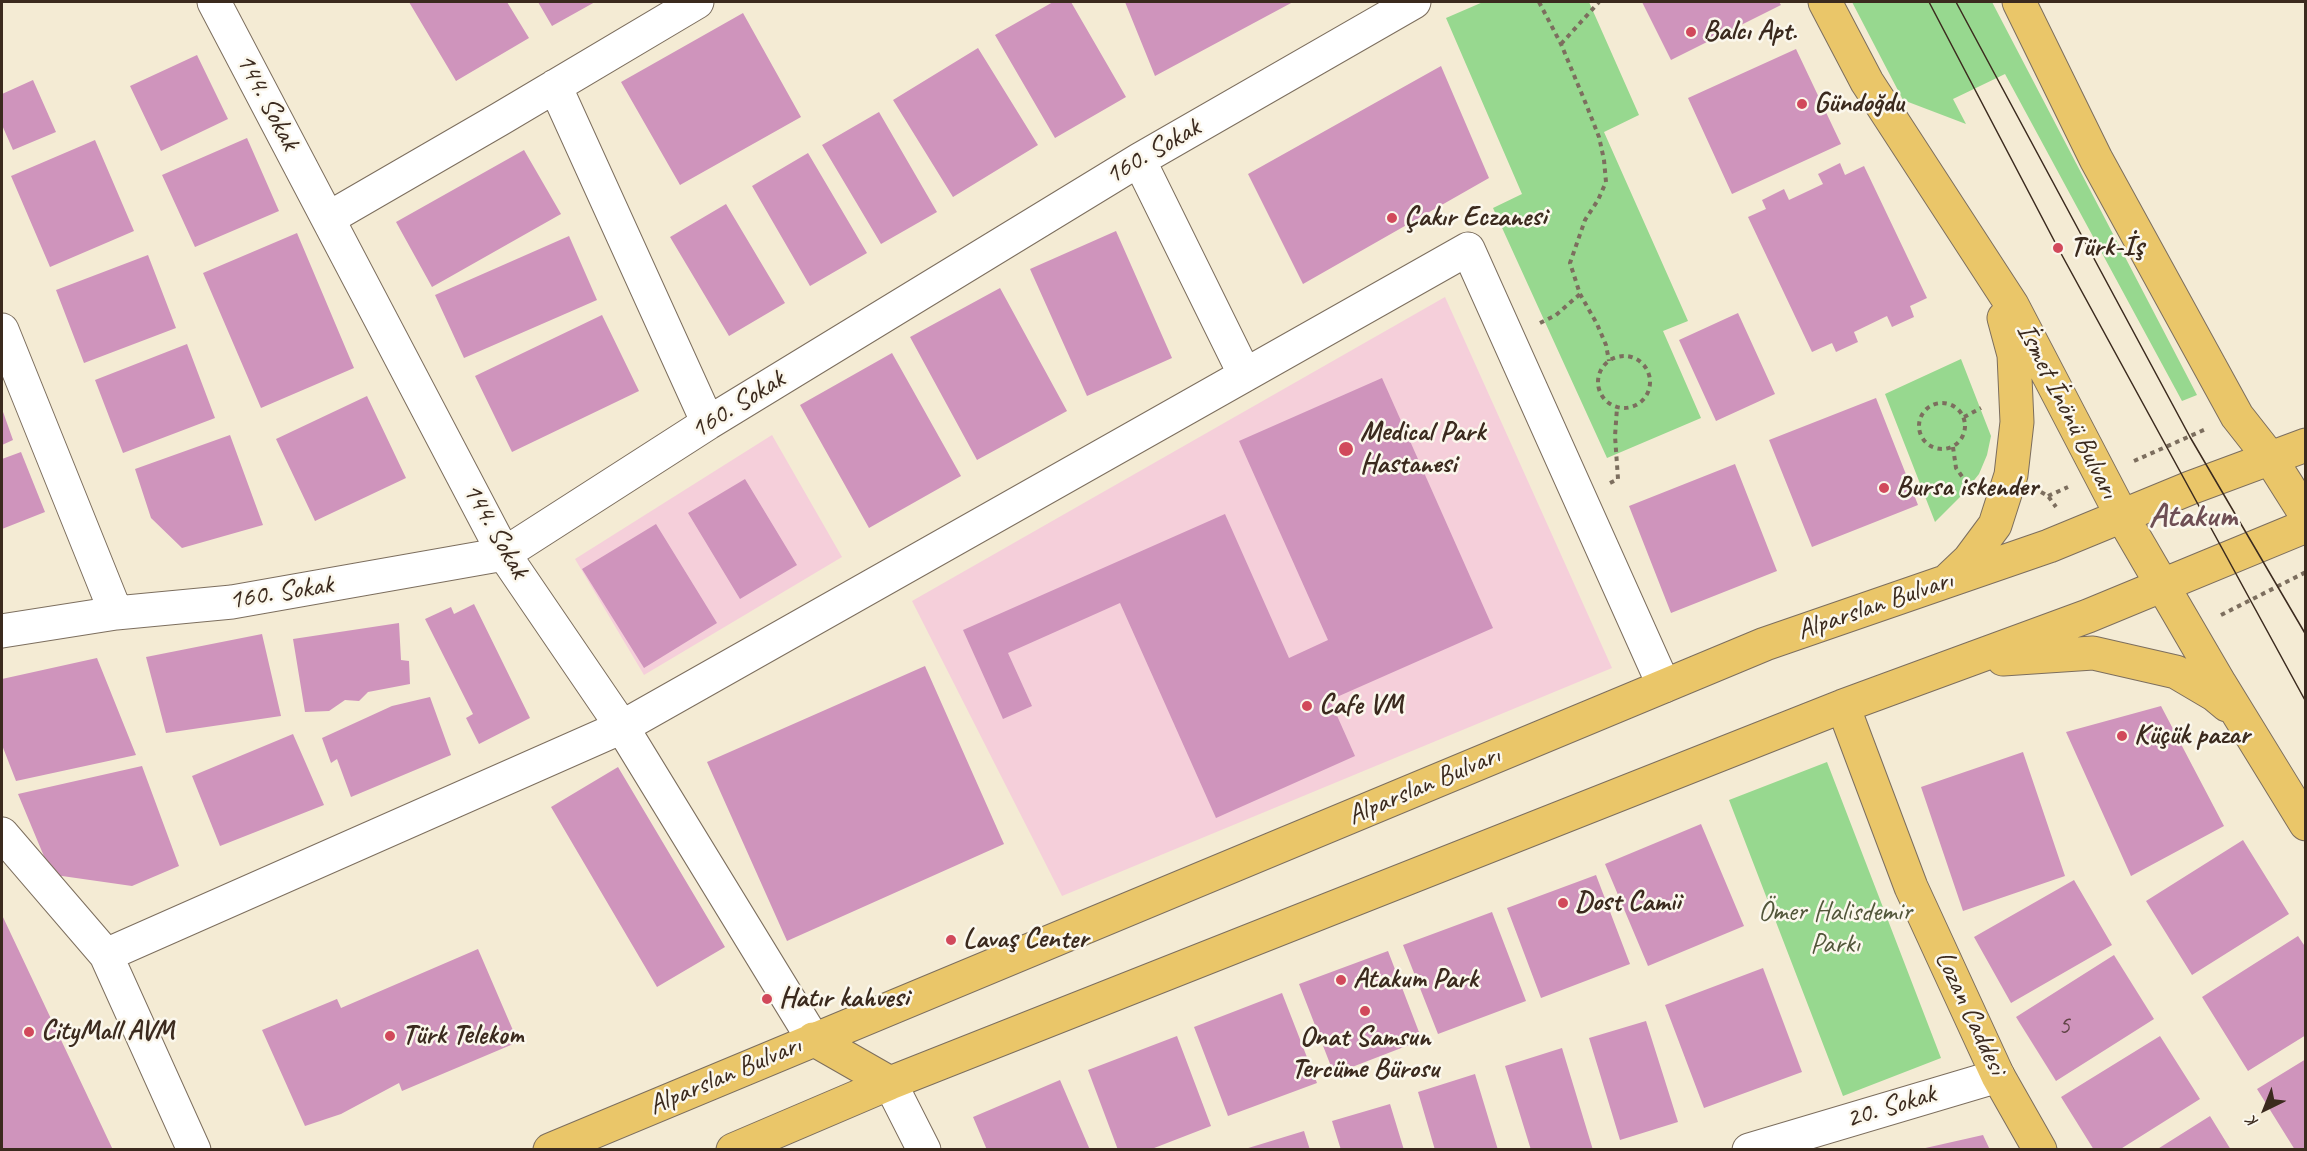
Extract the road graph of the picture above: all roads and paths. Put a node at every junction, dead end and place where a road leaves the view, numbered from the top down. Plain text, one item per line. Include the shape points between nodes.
1 (214, 2) edge
2 (697, 2) edge
3 (1414, 2) edge
4 (1539, 2) edge
5 (1599, 2) edge
6 (1825, 2) edge
7 (2019, 2) edge
8 (1561, 44) junction
9 (555, 86) junction
10 (1139, 160) junction
11 (329, 218) junction
12 (1992, 275) junction
13 (1580, 294) junction
14 (2, 330) edge
15 (1508, 338) junction
16 (1609, 361) junction
17 (1245, 375) junction
18 (1936, 403) joint
19 (1617, 408) junction
20 (2237, 416) junction
21 (708, 423) junction
22 (2306, 445) edge
23 (2270, 458) junction
24 (2100, 474) junction
25 (2048, 496) dead end
26 (1580, 498) junction
27 (2306, 515) edge
28 (2122, 516) junction
29 (2306, 526) edge
30 (504, 554) junction
31 (2306, 572) edge
32 (1946, 582) junction
33 (2162, 585) junction
34 (117, 613) junction
35 (2, 631) edge
36 (2188, 632) junction
37 (1956, 664) junction
38 (1664, 686) junction
39 (1842, 706) junction
40 (2238, 714) junction
41 (622, 727) junction
42 (2306, 824) edge
43 (2, 834) edge
44 (106, 955) junction
45 (813, 1039) junction
46 (1998, 1076) junction
47 (890, 1083) junction
48 (194, 1149) edge
49 (550, 1149) edge
50 (734, 1149) edge
51 (924, 1149) edge
52 (1749, 1149) edge
53 (2040, 1149) edge

1 - 11 street, 144. Sokak
2 - 9 street
3 - 10 street, 160. Sokak
4 - 8 path
5 - 8 path
6 - 12 main road, İsmet İnönü Bulvarı via 1867,82
7 - 20 main road via 2096,159
8 - 13 path via 1599,137 1606,182 1585,220 1570,263
9 - 11 street
9 - 21 street
10 - 17 street
10 - 21 street, 160. Sokak
11 - 30 street, 144. Sokak
12 - 24 main road, İsmet İnönü Bulvarı via 2012,305
12 - 32 main road via 2014,356 2016,422 2011,476 1995,525 1969,561
13 - 15 path via 1556,315
13 - 16 path via 1597,324
14 - 34 street
15 - 17 street via 1468,249
15 - 26 street
16 - 19 path via 1601,370 1600,393
16 - 19 path via 1620,356 1632,357 1649,372 1647,396 1639,405
17 - 41 street
18 - 18 path via 1958,407 1966,428 1962,439 1943,450 1933,448 1920,433 1921,414
19 - 26 path via 1618,479
20 - 23 main road
20 - 24 path
21 - 30 street, 160. Sokak
22 - 23 main road, Alparslan Bulvarı
23 - 27 main road
23 - 28 main road, Alparslan Bulvarı
24 - 25 path
24 - 28 main road, İsmet İnönü Bulvarı
26 - 38 street
28 - 32 main road, Alparslan Bulvarı
28 - 33 main road, İsmet İnönü Bulvarı
29 - 33 main road
30 - 34 street, 160. Sokak via 232,602
30 - 41 street, 144. Sokak
31 - 36 path
32 - 38 main road, Alparslan Bulvarı via 1765,644
33 - 36 main road, İsmet İnönü Bulvarı
33 - 37 main road
34 - 35 street, 160. Sokak
36 - 40 main road, İsmet İnönü Bulvarı
37 - 39 main road
37 - 40 main road via 2093,652 2176,672
38 - 45 main road, Alparslan Bulvarı
39 - 46 main road, Lozan Caddesi via 1911,887
39 - 47 main road
40 - 42 main road, İsmet İnönü Bulvarı
41 - 44 street
41 - 45 street, 144. Sokak
43 - 44 street
44 - 48 street
45 - 47 main road
45 - 49 main road, Alparslan Bulvarı
46 - 52 street, 20. Sokak
46 - 53 main road, Lozan Caddesi
47 - 50 main road
47 - 51 street

